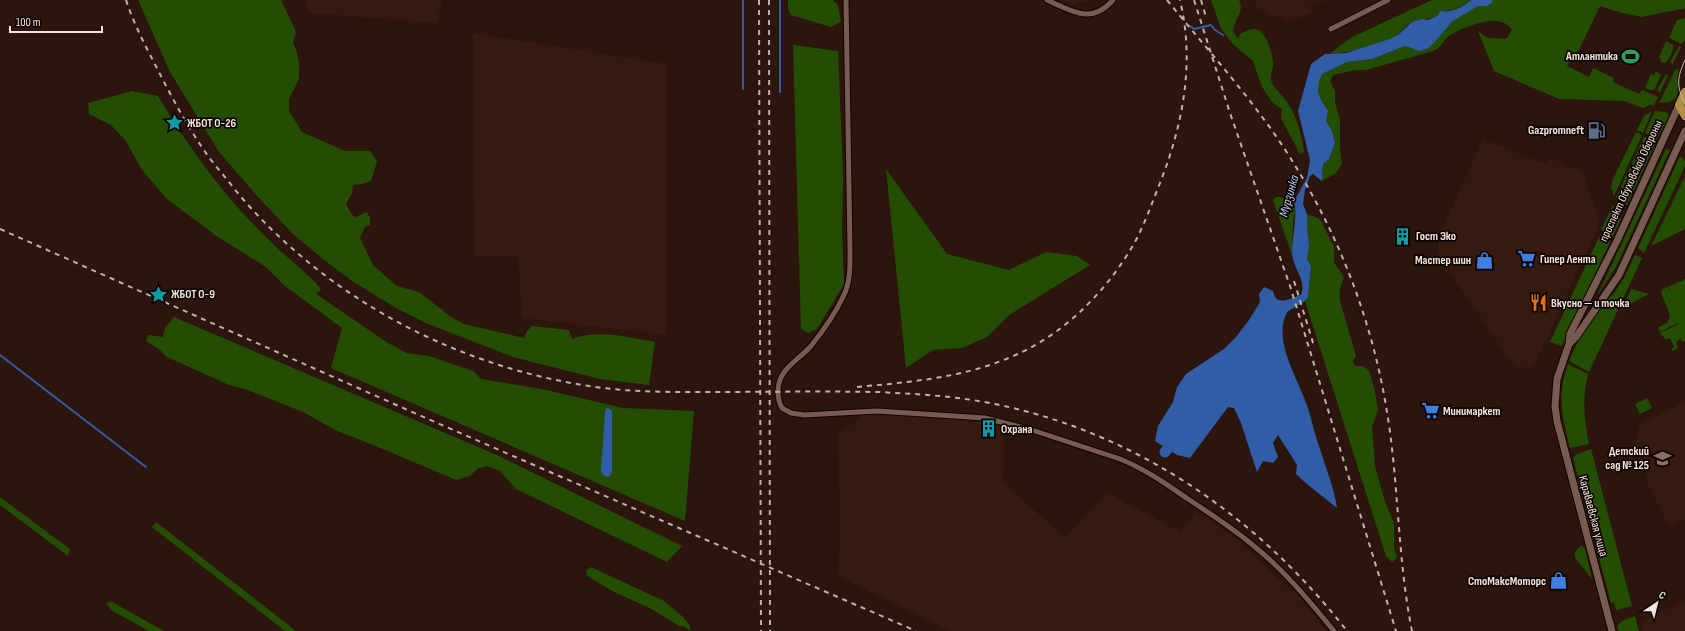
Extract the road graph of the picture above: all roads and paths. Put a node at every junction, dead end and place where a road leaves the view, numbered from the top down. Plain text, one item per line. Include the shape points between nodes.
1 (846, 0) edge
2 (1046, 0) edge
3 (1113, 0) edge
4 (1388, 0) edge
5 (1331, 29) dead end
6 (1685, 92) edge
7 (1682, 105) edge
8 (1685, 116) edge
9 (1685, 132) edge
10 (1569, 344) junction
11 (1555, 406) joint
12 (1334, 631) edge
13 (1612, 631) edge

1 - 12 street via 849,280 843,297 820,334 780,378 778,396 782,408 804,416 872,411 985,418 1039,432 1120,459 1160,480 1255,547 1295,586
2 - 3 street via 1086,15 1102,10
4 - 5 street
6 - 7 main road, проспект Обуховской Обороны
7 - 8 main road
7 - 10 street, проспект Обуховской Обороны via 1570,334
9 - 10 street, проспект Обуховской Обороны via 1619,275
10 - 11 street, проспект Обуховской Обороны via 1559,371
11 - 13 street, Караваевская улица

